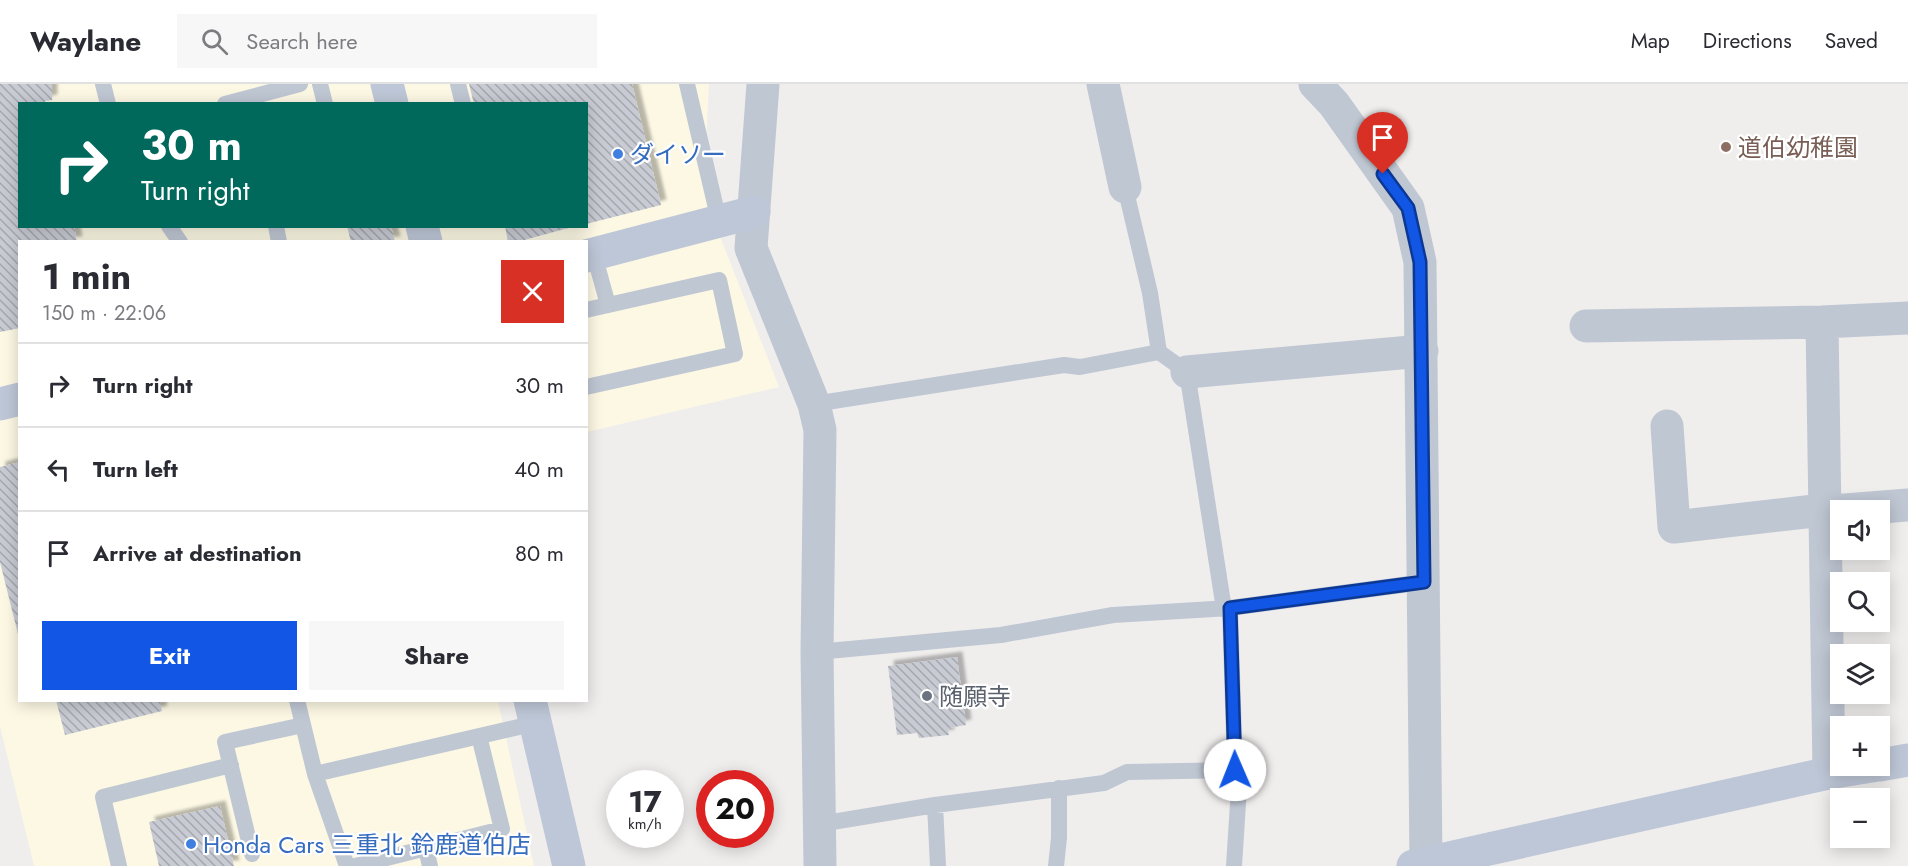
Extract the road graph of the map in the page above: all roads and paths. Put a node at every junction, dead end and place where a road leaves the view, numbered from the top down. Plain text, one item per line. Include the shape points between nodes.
1 (103, 84) edge
2 (300, 84) edge
3 (320, 84) edge
4 (387, 84) edge
5 (458, 84) edge
6 (687, 84) edge
7 (763, 84) edge
8 (1103, 84) edge
9 (1315, 84) edge
10 (108, 102) edge
11 (232, 102) edge
12 (324, 102) edge
13 (392, 102) edge
14 (462, 102) edge
15 (1125, 187) joint
16 (754, 212) junction
17 (719, 221) junction
18 (590, 255) edge
19 (608, 305) junction
20 (588, 310) edge
21 (1908, 318) edge
22 (1822, 322) junction
23 (1586, 326) dead end
24 (1422, 351) junction
25 (1159, 352) junction
26 (1187, 372) junction
27 (588, 387) edge
28 (18, 400) edge
29 (0, 404) edge
30 (814, 404) junction
31 (1666, 426) dead end
32 (1836, 500) edge
33 (1908, 505) edge
34 (1890, 507) edge
35 (1830, 511) edge
36 (1836, 560) edge
37 (1424, 582) junction
38 (1227, 609) junction
39 (817, 652) junction
40 (297, 702) edge
41 (533, 712) edge
42 (303, 725) junction
43 (478, 736) junction
44 (1908, 760) edge
45 (1890, 763) edge
46 (231, 765) junction
47 (1235, 770) junction
48 (1829, 773) joint
49 (315, 774) junction
50 (1059, 788) junction
51 (935, 805) junction
52 (820, 824) junction
53 (426, 849) junction
54 (252, 854) dead end
55 (1421, 865) edge
56 (119, 866) edge
57 (346, 866) edge
58 (355, 866) edge
59 (430, 866) edge
60 (569, 866) edge
61 (820, 866) edge
62 (939, 866) edge
63 (1056, 866) edge
64 (1234, 866) edge

1 - 10 lane
2 - 11 lane
3 - 12 lane
4 - 13 street
5 - 14 lane
6 - 17 lane
7 - 16 street
8 - 15 street
9 - 24 street via 1334,104 1408,208 1420,262
15 - 25 lane via 1150,293
16 - 17 street
16 - 30 street via 751,248
17 - 18 street
18 - 19 lane
19 - 20 lane
19 - 27 lane via 719,280 735,354
21 - 22 street
22 - 23 street
22 - 32 street
24 - 26 street
24 - 37 street
25 - 26 lane
25 - 30 lane via 1080,367 1064,365
26 - 38 lane
28 - 29 street
30 - 39 street via 820,430
31 - 35 street via 1674,527
33 - 34 street
36 - 48 street
37 - 38 lane
37 - 55 street
38 - 39 lane via 1113,615 1001,635
38 - 47 lane
39 - 52 street
40 - 42 lane
41 - 43 lane
41 - 60 street
42 - 46 lane via 225,742
42 - 49 lane
43 - 49 lane
43 - 53 lane via 502,829
44 - 45 street
46 - 54 lane
46 - 56 lane via 102,798
47 - 50 lane via 1127,772 1104,783
47 - 64 lane via 1240,772
48 - 55 street
49 - 57 lane
50 - 51 lane
50 - 63 lane
51 - 52 lane
51 - 62 lane
52 - 61 street
53 - 58 lane
53 - 59 lane

